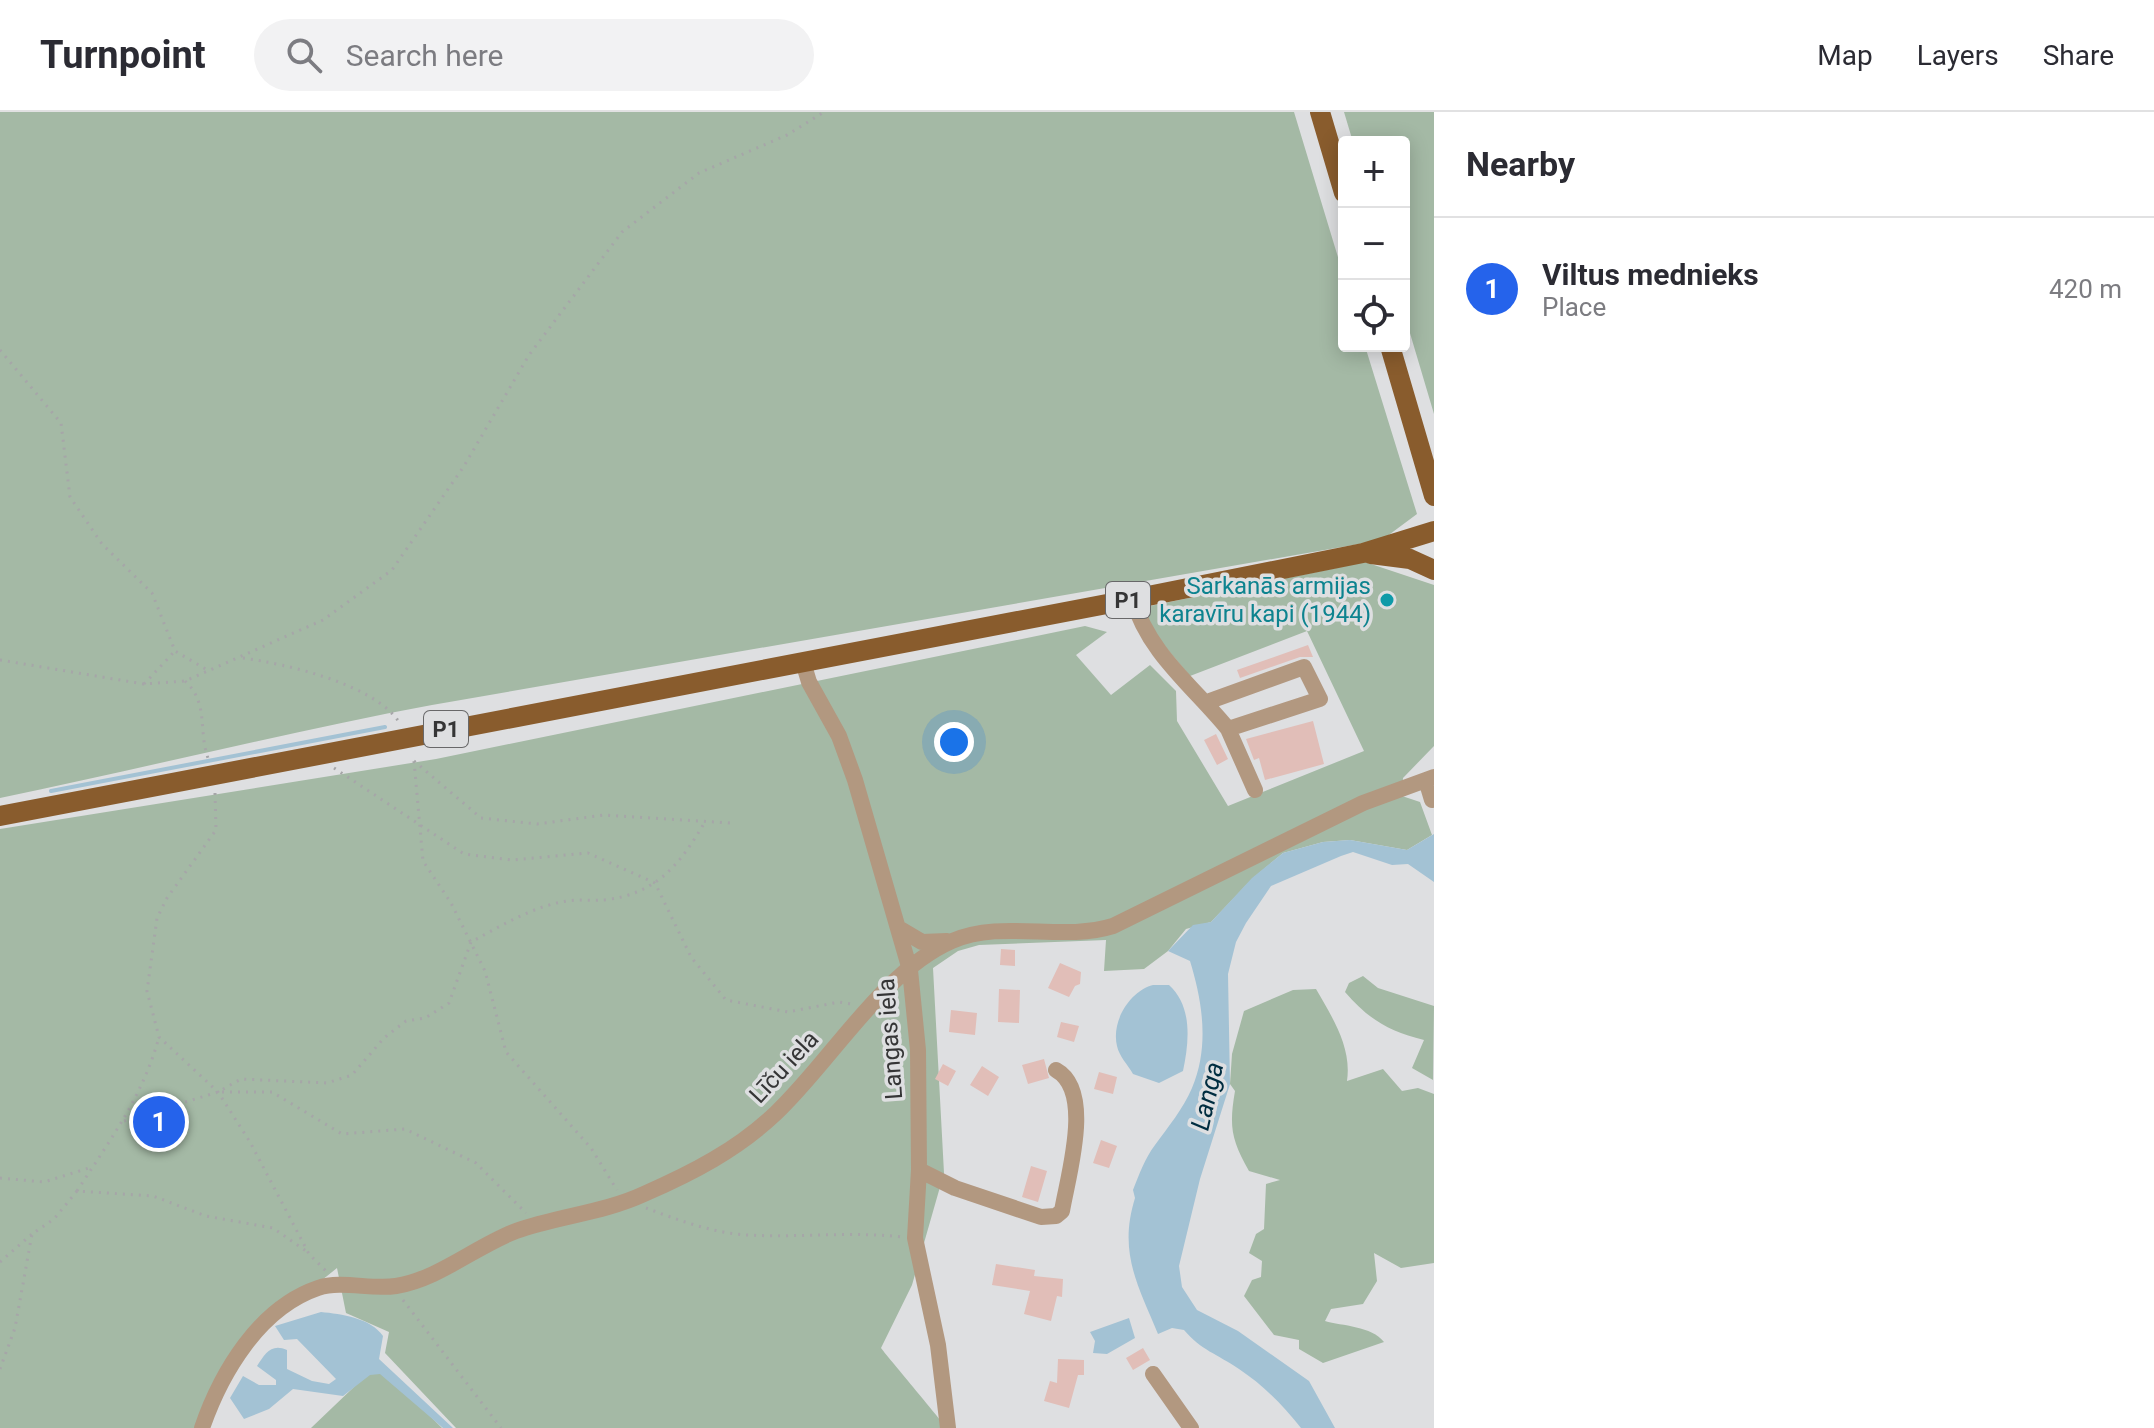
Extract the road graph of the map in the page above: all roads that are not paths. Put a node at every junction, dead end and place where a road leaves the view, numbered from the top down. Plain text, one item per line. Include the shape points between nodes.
1 (1320, 112) edge
2 (1338, 173) edge
3 (1392, 352) edge
4 (1432, 486) edge
5 (1434, 531) edge
6 (1363, 553) junction
7 (1434, 553) edge
8 (1410, 559) junction
9 (1434, 570) edge
10 (1133, 599) junction
11 (803, 662) junction
12 (1207, 702) junction
13 (1228, 729) junction
14 (1430, 778) edge
15 (1255, 790) dead end
16 (1432, 800) edge
17 (0, 816) edge
18 (900, 929) junction
19 (953, 941) junction
20 (910, 970) junction
21 (1056, 1070) dead end
22 (919, 1170) junction
23 (1153, 1374) dead end
24 (202, 1428) edge
25 (948, 1428) edge
26 (1191, 1428) edge

1 - 2 main road
3 - 4 main road
5 - 6 main road, P1
6 - 8 main road, P1
6 - 10 main road, P1
7 - 8 main road, P1
8 - 9 main road, P1
10 - 11 main road, P1
10 - 12 street via 1140,625 1160,654
11 - 17 main road, P1
11 - 18 street, Langas iela via 855,780
12 - 13 street
12 - 13 street via 1304,667 1320,699
13 - 15 street
14 - 16 street
14 - 19 street, Līču iela via 1363,803 1113,926 1077,933 992,932
18 - 19 street via 922,942
18 - 20 street, Langas iela
19 - 20 street, Līču iela via 931,951
20 - 22 street, Langas iela via 918,1050
20 - 24 street, Līču iela via 776,1113 697,1170 627,1202 537,1224 426,1276 395,1286 319,1288 287,1305 258,1328 225,1374
21 - 22 street via 1072,1085 1078,1115 1062,1211 1056,1216 1041,1217
22 - 25 street, Langas iela via 915,1238 938,1345
23 - 26 street

